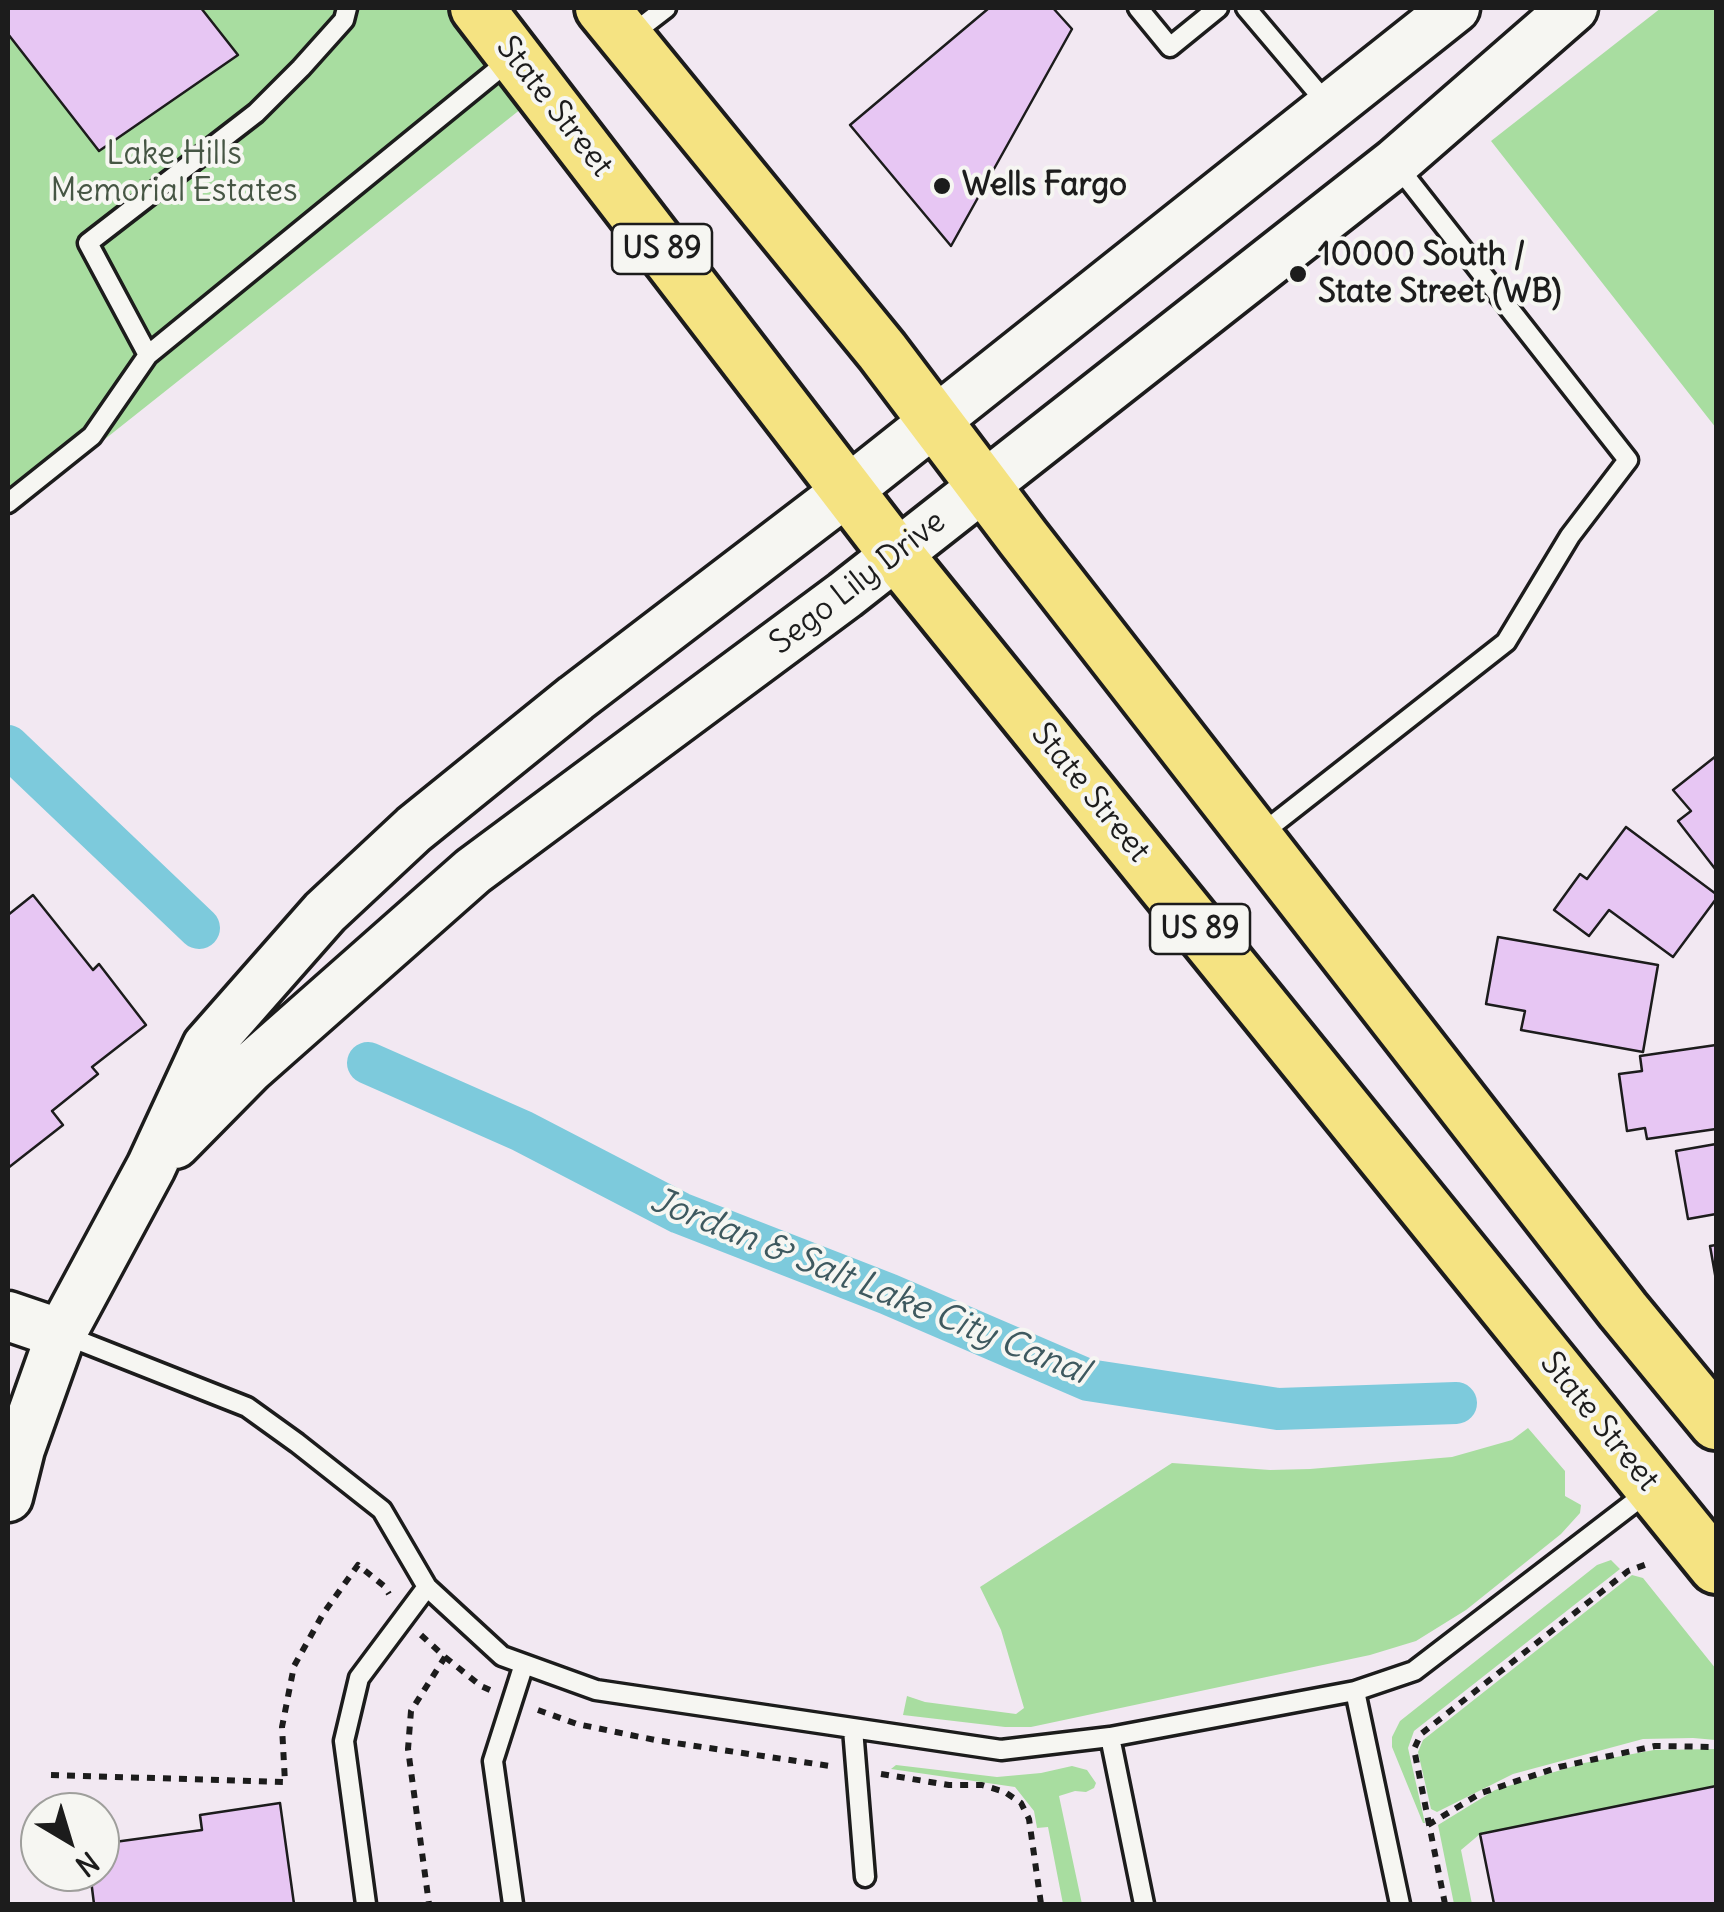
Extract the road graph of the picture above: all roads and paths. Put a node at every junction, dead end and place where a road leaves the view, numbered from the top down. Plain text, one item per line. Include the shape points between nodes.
1 (346, 8) edge
2 (477, 8) edge
3 (1138, 8) edge
4 (1218, 8) edge
5 (1246, 8) edge
6 (1456, 8) edge
7 (1573, 8) edge
8 (631, 18) edge
9 (515, 56) junction
10 (1329, 107) junction
11 (1395, 162) junction
12 (148, 355) junction
13 (935, 422) junction
14 (984, 486) junction
15 (847, 491) junction
16 (8, 502) edge
17 (896, 554) junction
18 (1256, 838) junction
19 (151, 1167) junction
20 (8, 1316) edge
21 (61, 1334) junction
22 (1716, 1422) edge
23 (1653, 1488) junction
24 (8, 1496) edge
25 (1647, 1564) dead end
26 (1716, 1566) edge
27 (427, 1587) junction
28 (445, 1657) dead end
29 (524, 1664) junction
30 (1355, 1691) junction
31 (513, 1698) junction
32 (853, 1728) junction
33 (1110, 1737) junction
34 (1716, 1746) edge
35 (856, 1770) junction
36 (1428, 1825) junction
37 (866, 1878) dead end
38 (366, 1904) edge
39 (513, 1904) edge
40 (1041, 1904) edge
41 (1144, 1904) edge
42 (1400, 1904) edge
43 (1445, 1904) edge

1 - 12 lane via 344,20 256,113 88,243
2 - 9 main road, State Street / US 89
3 - 4 lane via 1170,47
5 - 10 lane
6 - 10 main road, Sego Lily Drive
7 - 11 main road, Sego Lily Drive
8 - 13 main road, US 89
9 - 12 lane
9 - 15 main road, State Street / US 89
10 - 13 main road, Sego Lily Drive
11 - 14 main road, Sego Lily Drive
11 - 18 lane via 1628,460 1570,536 1506,642
12 - 16 lane via 92,436
13 - 14 main road, US 89
13 - 15 main road, Sego Lily Drive
14 - 17 main road, Sego Lily Drive
14 - 18 main road, US 89
15 - 17 main road, State Street / US 89
15 - 19 main road, Sego Lily Drive via 576,698 414,829 324,912 208,1046
17 - 19 main road, Sego Lily Drive via 473,872 250,1068
17 - 23 main road, State Street / US 89
18 - 22 main road, US 89
19 - 21 main road, Sego Lily Drive
20 - 21 main road
21 - 24 main road, Sego Lily Drive
21 - 27 lane via 247,1408 297,1442 382,1510
23 - 26 main road, State Street / US 89
23 - 30 lane via 1414,1671
25 - 36 path via 1628,1570 1421,1734 1414,1749
27 - 29 lane via 502,1656
27 - 38 lane via 360,1678 344,1742
28 - 31 path via 481,1686
29 - 31 lane
29 - 32 lane via 596,1690
30 - 33 lane
30 - 42 lane
31 - 35 path via 577,1724
31 - 39 lane via 493,1761
32 - 33 lane via 1001,1750
32 - 35 lane
33 - 41 lane
34 - 36 path via 1655,1746 1559,1767 1481,1793
35 - 37 lane
35 - 40 path via 982,1785 1021,1803
36 - 43 path

